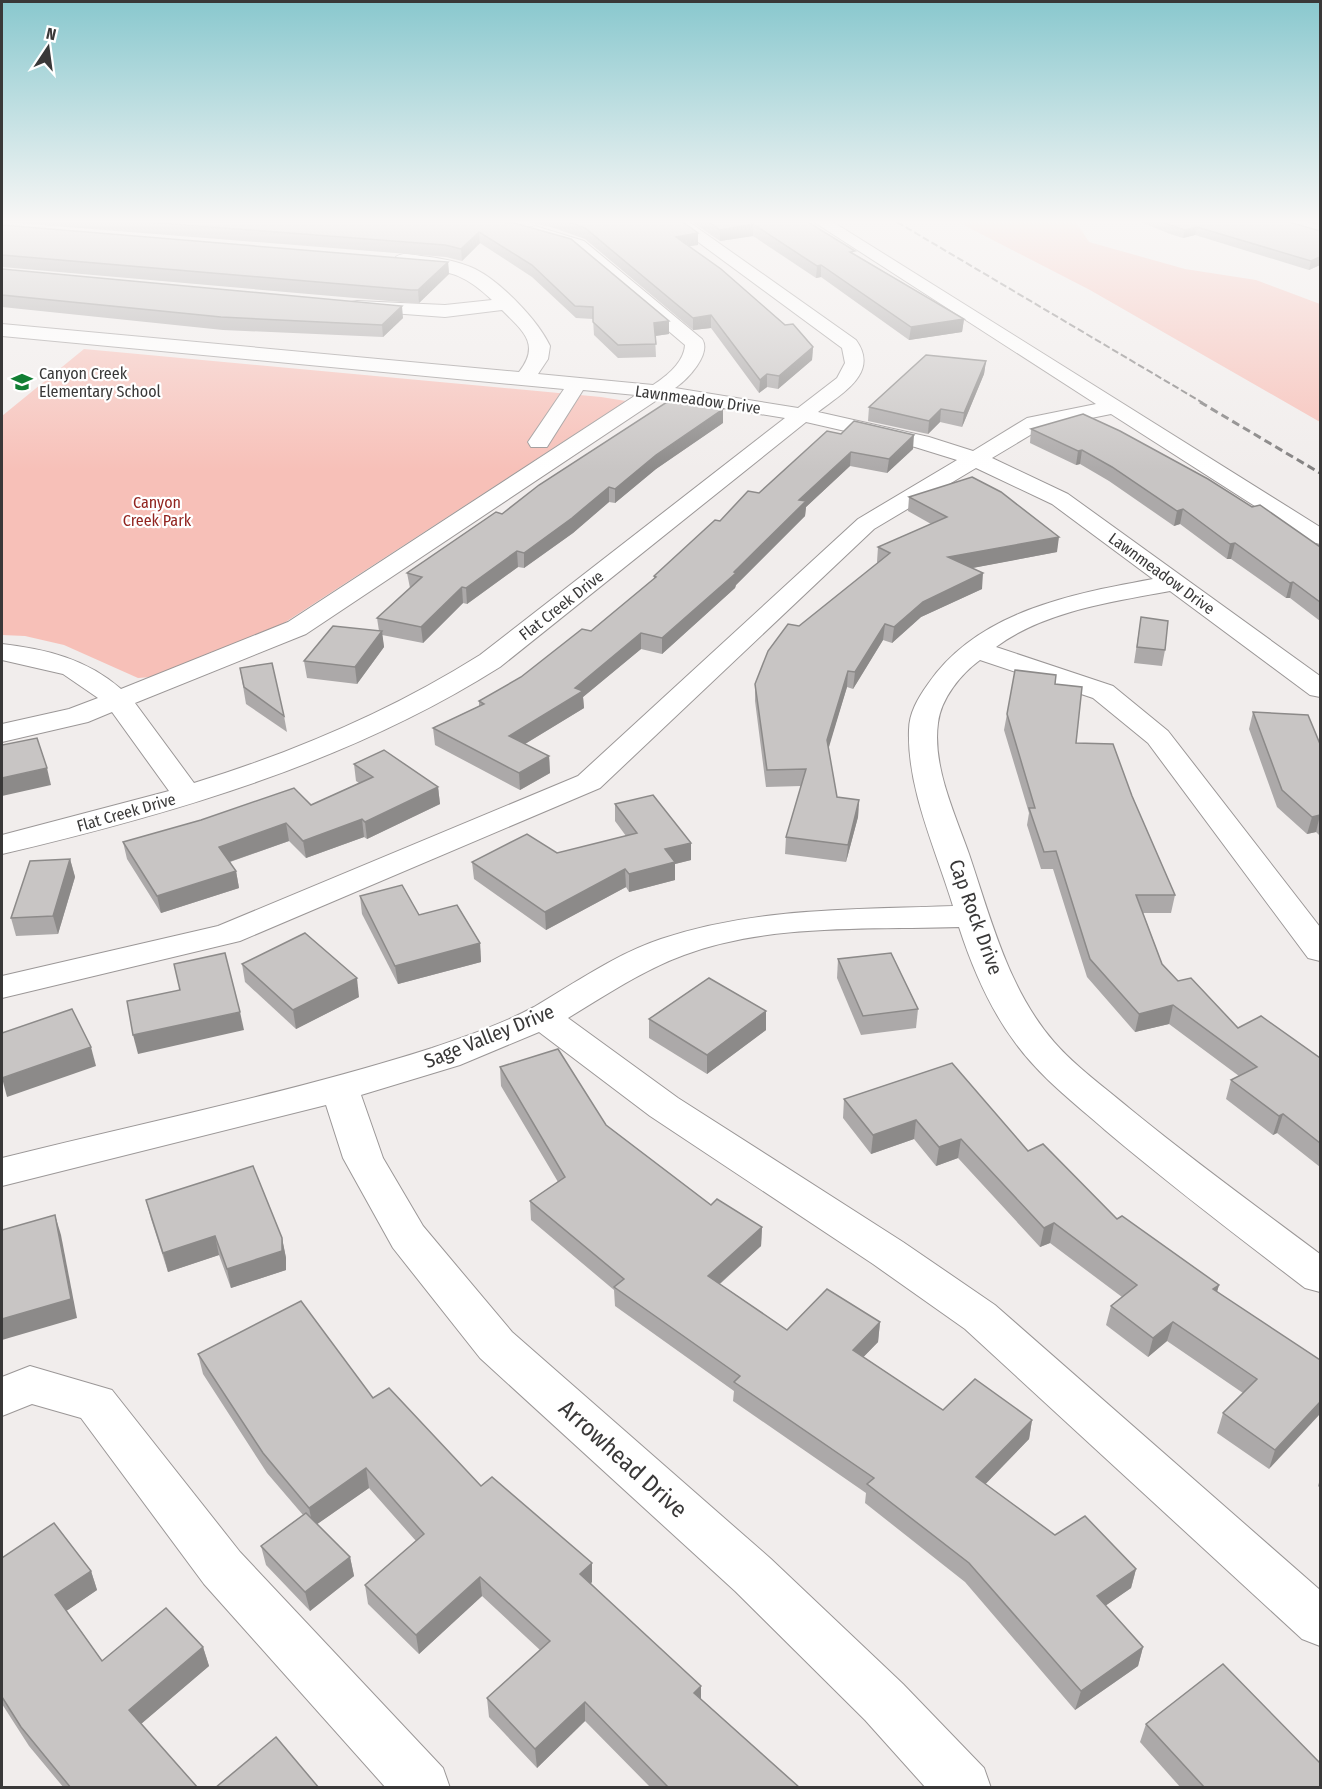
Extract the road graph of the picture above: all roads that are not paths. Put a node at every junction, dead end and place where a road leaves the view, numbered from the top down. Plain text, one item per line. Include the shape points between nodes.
1 (350, 305) edge
2 (492, 305) edge
3 (506, 305) edge
4 (650, 305) edge
5 (798, 305) edge
6 (953, 305) edge
7 (2, 330) edge
8 (525, 378) junction
9 (578, 383) junction
10 (654, 391) junction
11 (1113, 407) junction
12 (802, 415) junction
13 (539, 442) dead end
14 (976, 459) junction
15 (1320, 537) edge
16 (1177, 582) junction
17 (975, 649) junction
18 (2, 652) edge
19 (1320, 689) edge
20 (115, 701) junction
21 (2, 733) edge
22 (187, 795) junction
23 (2, 844) edge
24 (973, 916) junction
25 (1320, 950) edge
26 (2, 987) edge
27 (543, 1017) junction
28 (340, 1088) junction
29 (2, 1172) edge
30 (1320, 1276) edge
31 (2, 1397) edge
32 (1320, 1622) edge
33 (423, 1788) edge
34 (964, 1788) edge

1 - 2 street via 445,311
3 - 8 street via 538,339 541,348 536,364
4 - 10 street via 695,343 694,355 672,381
5 - 12 street, Flat Creek Drive via 854,349 857,361 849,376
6 - 11 street
7 - 8 street, Lawnmeadow Drive
8 - 9 street, Lawnmeadow Drive
9 - 10 street, Lawnmeadow Drive
9 - 13 street
10 - 12 street, Lawnmeadow Drive
10 - 20 street via 297,628
11 - 14 street via 1035,423
11 - 15 street
12 - 14 street, Lawnmeadow Drive via 902,437
12 - 22 street, Flat Creek Drive via 490,661 428,699 311,751
14 - 16 street, Lawnmeadow Drive via 1060,500
14 - 26 street via 866,524 589,782 228,934
16 - 17 street, Cap Rock Drive via 1066,606 1022,623
16 - 19 street, Lawnmeadow Drive
17 - 24 street, Cap Rock Drive via 934,694 923,726 925,767
17 - 25 street via 1103,692 1158,737
18 - 20 street via 52,661 80,671 96,680
20 - 21 street via 78,716
20 - 22 street
22 - 23 street, Flat Creek Drive via 63,831
24 - 27 street, Sage Valley Drive via 780,923 727,932 672,947 626,968
24 - 30 street, Cap Rock Drive via 989,963 1010,1006 1042,1052 1178,1169
27 - 28 street, Sage Valley Drive via 447,1056
27 - 32 street via 664,1107 980,1317
28 - 29 street, Sage Valley Drive
28 - 34 street, Arrowhead Drive via 363,1158 408,1237 496,1345 753,1575 884,1702
31 - 33 street via 30,1385 96,1402 222,1568

